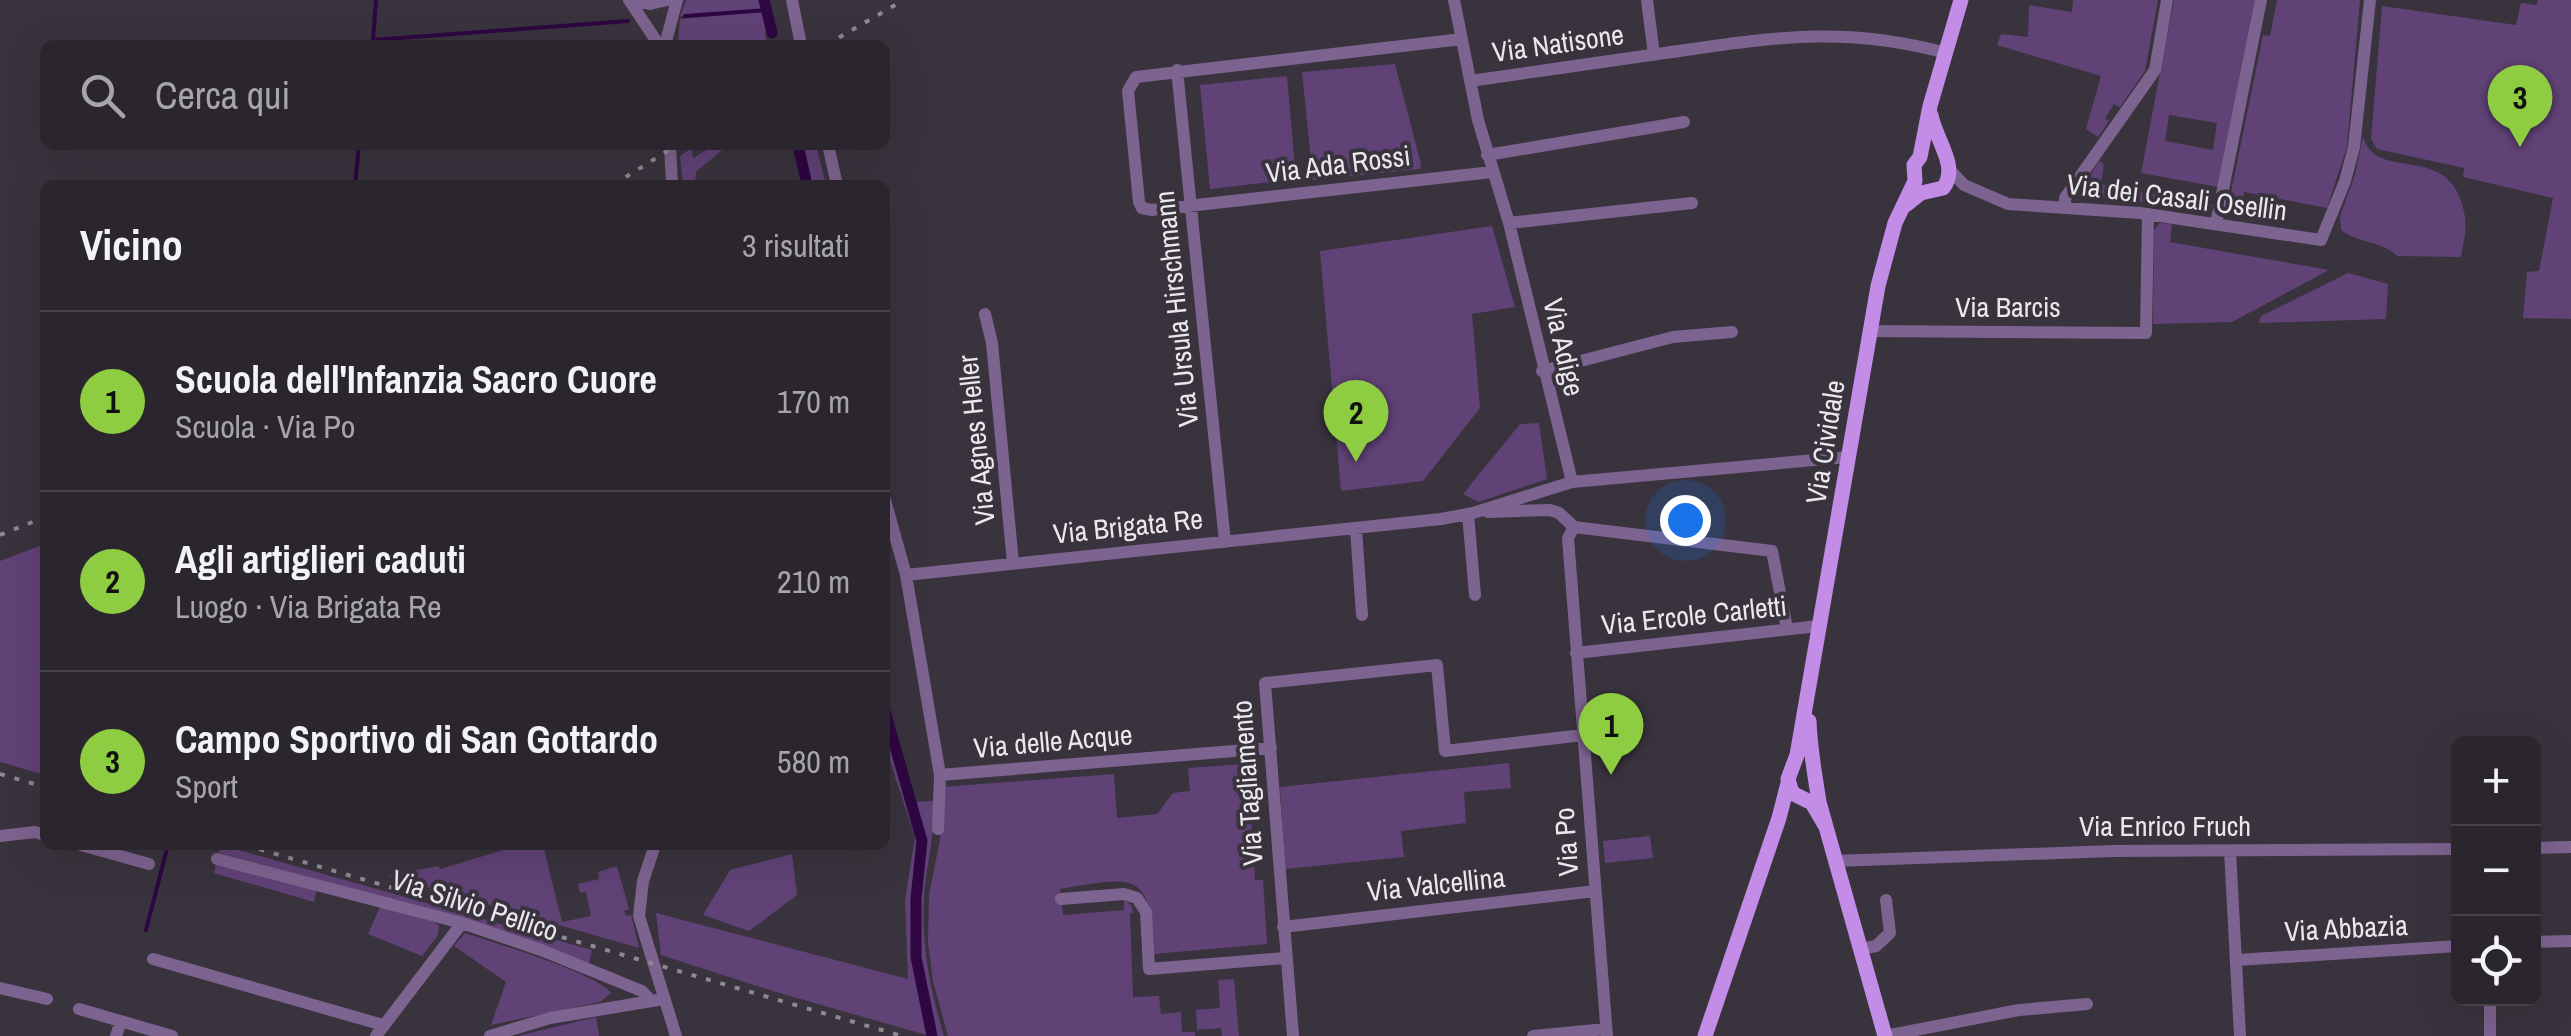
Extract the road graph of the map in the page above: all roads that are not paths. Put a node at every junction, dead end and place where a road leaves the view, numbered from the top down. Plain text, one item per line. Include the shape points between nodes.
1 (631, 0) edge
2 (666, 0) edge
3 (677, 0) edge
4 (792, 0) edge
5 (1454, 0) edge
6 (1646, 0) edge
7 (1961, 0) edge
8 (2167, 0) edge
9 (2261, 0) edge
10 (2370, 0) edge
11 (659, 40) edge
12 (664, 40) edge
13 (799, 40) edge
14 (1462, 40) junction
15 (1946, 53) junction
16 (1654, 55) junction
17 (1178, 70) junction
18 (1470, 80) junction
19 (1930, 106) junction
20 (1684, 122) dead end
21 (670, 150) edge
22 (829, 150) edge
23 (1487, 155) junction
24 (1920, 157) junction
25 (1948, 164) junction
26 (1492, 172) junction
27 (672, 180) edge
28 (835, 180) edge
29 (1964, 185) junction
30 (1929, 187) junction
31 (1692, 203) dead end
32 (1191, 206) junction
33 (2065, 207) junction
34 (2148, 214) junction
35 (1508, 223) junction
36 (2216, 224) junction
37 (985, 314) dead end
38 (1868, 331) junction
39 (1732, 332) dead end
40 (1542, 371) junction
41 (1848, 457) junction
42 (1572, 482) junction
43 (1547, 487) junction
44 (1511, 506) junction
45 (1550, 510) junction
46 (1470, 513) junction
47 (890, 518) edge
48 (1574, 526) junction
49 (1356, 529) junction
50 (1225, 542) junction
51 (1013, 563) junction
52 (906, 575) junction
53 (1475, 594) dead end
54 (1362, 615) dead end
55 (1818, 626) junction
56 (1786, 629) junction
57 (1576, 653) junction
58 (1807, 684) junction
59 (1583, 735) junction
60 (1271, 748) junction
61 (940, 776) junction
62 (1790, 777) junction
63 (1815, 778) junction
64 (1803, 798) junction
65 (1780, 818) junction
66 (1826, 827) junction
67 (938, 829) dead end
68 (40, 834) edge
69 (0, 836) edge
70 (2571, 847) edge
71 (2541, 848) edge
72 (2451, 849) edge
73 (99, 850) edge
74 (653, 850) edge
75 (662, 850) edge
76 (2230, 851) junction
77 (217, 859) dead end
78 (149, 864) dead end
79 (1837, 866) junction
80 (1595, 891) junction
81 (1061, 898) dead end
82 (1886, 900) dead end
83 (462, 923) junction
84 (1282, 926) junction
85 (2571, 940) edge
86 (2541, 942) edge
87 (2451, 946) edge
88 (1861, 950) junction
89 (1286, 958) junction
90 (153, 959) dead end
91 (2237, 960) junction
92 (620, 983) junction
93 (0, 988) edge
94 (47, 999) dead end
95 (662, 999) junction
96 (2087, 1004) dead end
97 (621, 1006) junction
98 (2490, 1006) edge
99 (79, 1008) dead end
100 (121, 1021) junction
101 (380, 1031) edge
102 (1606, 1032) edge
103 (116, 1036) edge
104 (172, 1036) edge
105 (490, 1036) edge
106 (680, 1036) edge
107 (1293, 1036) edge
108 (1533, 1036) edge
109 (1705, 1036) edge
110 (1886, 1036) edge
111 (2240, 1036) edge
112 (2490, 1036) edge

1 - 2 street
1 - 11 street
3 - 12 street
4 - 13 street
5 - 14 street, Via Adige
6 - 16 street, Via Natisone
7 - 15 main road
8 - 33 street via 2155,70
9 - 36 street
10 - 36 street, Via dei Casali Osellin via 2354,147 2320,240
14 - 17 street
14 - 18 street, Via Adige
15 - 16 street, Via Natisone via 1886,39 1818,34
15 - 19 main road
16 - 18 street, Via Natisone
17 - 32 street, Via Ursula Hirschmann
17 - 32 street, Via Ada Rossi via 1141,75 1128,88 1138,199 1148,210
18 - 23 street, Via Adige
19 - 24 main road
19 - 25 main road
20 - 23 street
21 - 27 street
22 - 28 street
23 - 26 street, Via Adige
24 - 25 main road via 1935,153
24 - 30 main road via 1914,166
25 - 29 street, Via dei Casali Osellin
25 - 30 main road, Via Cividale
26 - 32 street, Via Ada Rossi
26 - 35 street, Via Adige
29 - 30 street
29 - 33 street, Via dei Casali Osellin via 2008,204
30 - 38 main road, Via Cividale via 1900,211
31 - 35 street
32 - 50 street, Via Ursula Hirschmann
33 - 34 street, Via dei Casali Osellin
34 - 36 street, Via dei Casali Osellin
34 - 38 street, Via Barcis via 2146,333
35 - 40 street, Via Adige
37 - 51 street, Via Agnes Heller
38 - 41 main road, Via Cividale
39 - 40 street via 1673,337
40 - 42 street, Via Adige
41 - 42 street, Via Brigata Re
41 - 55 main road, Via Cividale
42 - 43 street, Via Brigata Re
43 - 44 street, Via Brigata Re
43 - 45 street
44 - 45 street, Via Brigata Re
44 - 46 street, Via Brigata Re
45 - 48 street
46 - 49 street, Via Brigata Re
46 - 53 street
47 - 52 street, Via delle Acque
48 - 56 street via 1772,550
48 - 57 street, Via Po via 1568,538
49 - 50 street, Via Brigata Re
49 - 54 street
50 - 51 street, Via Brigata Re
51 - 52 street, Via Brigata Re
52 - 61 street, Via delle Acque
55 - 56 street, Via Ercole Carletti
55 - 58 main road, Via Cividale
56 - 57 street, Via Ercole Carletti
57 - 59 street, Via Po
58 - 62 main road, Via Cividale
58 - 63 main road, Via Cividale
59 - 60 street, Via Tagliamento via 1445,750 1437,665 1265,684
59 - 80 street, Via Po
60 - 61 street, Via delle Acque
60 - 84 street, Via Tagliamento
61 - 67 street
62 - 63 main road via 1803,768
62 - 64 main road, Via Cividale via 1792,794
62 - 65 main road
63 - 64 main road via 1816,790
63 - 66 main road, Via Cividale
64 - 65 main road
64 - 66 main road, Via Cividale
65 - 109 main road
66 - 79 main road, Via Cividale
68 - 69 street
70 - 71 street
72 - 76 street, Via Enrico Fruch
73 - 78 street
74 - 95 street via 639,916
75 - 95 street via 648,900
76 - 79 street, Via Enrico Fruch via 1872,859
76 - 91 street
77 - 83 street, Via Silvio Pellico
79 - 88 main road, Via Cividale
80 - 84 street, Via Valcellina
80 - 102 street, Via Po
81 - 89 street via 1138,898 1146,912 1149,969
82 - 88 street via 1890,933
83 - 92 street, Via Silvio Pellico
83 - 101 street
84 - 89 street, Via Tagliamento
85 - 86 street
87 - 91 street, Via Abbazia
88 - 110 main road, Via Cividale
89 - 107 street, Via Tagliamento
90 - 101 street
91 - 111 street
92 - 95 street, Via Silvio Pellico
92 - 97 street
93 - 94 street
95 - 97 street
95 - 106 street
96 - 110 street, Via Cividale
97 - 105 street
98 - 112 street
99 - 100 street
100 - 103 street
100 - 104 street
102 - 108 street

